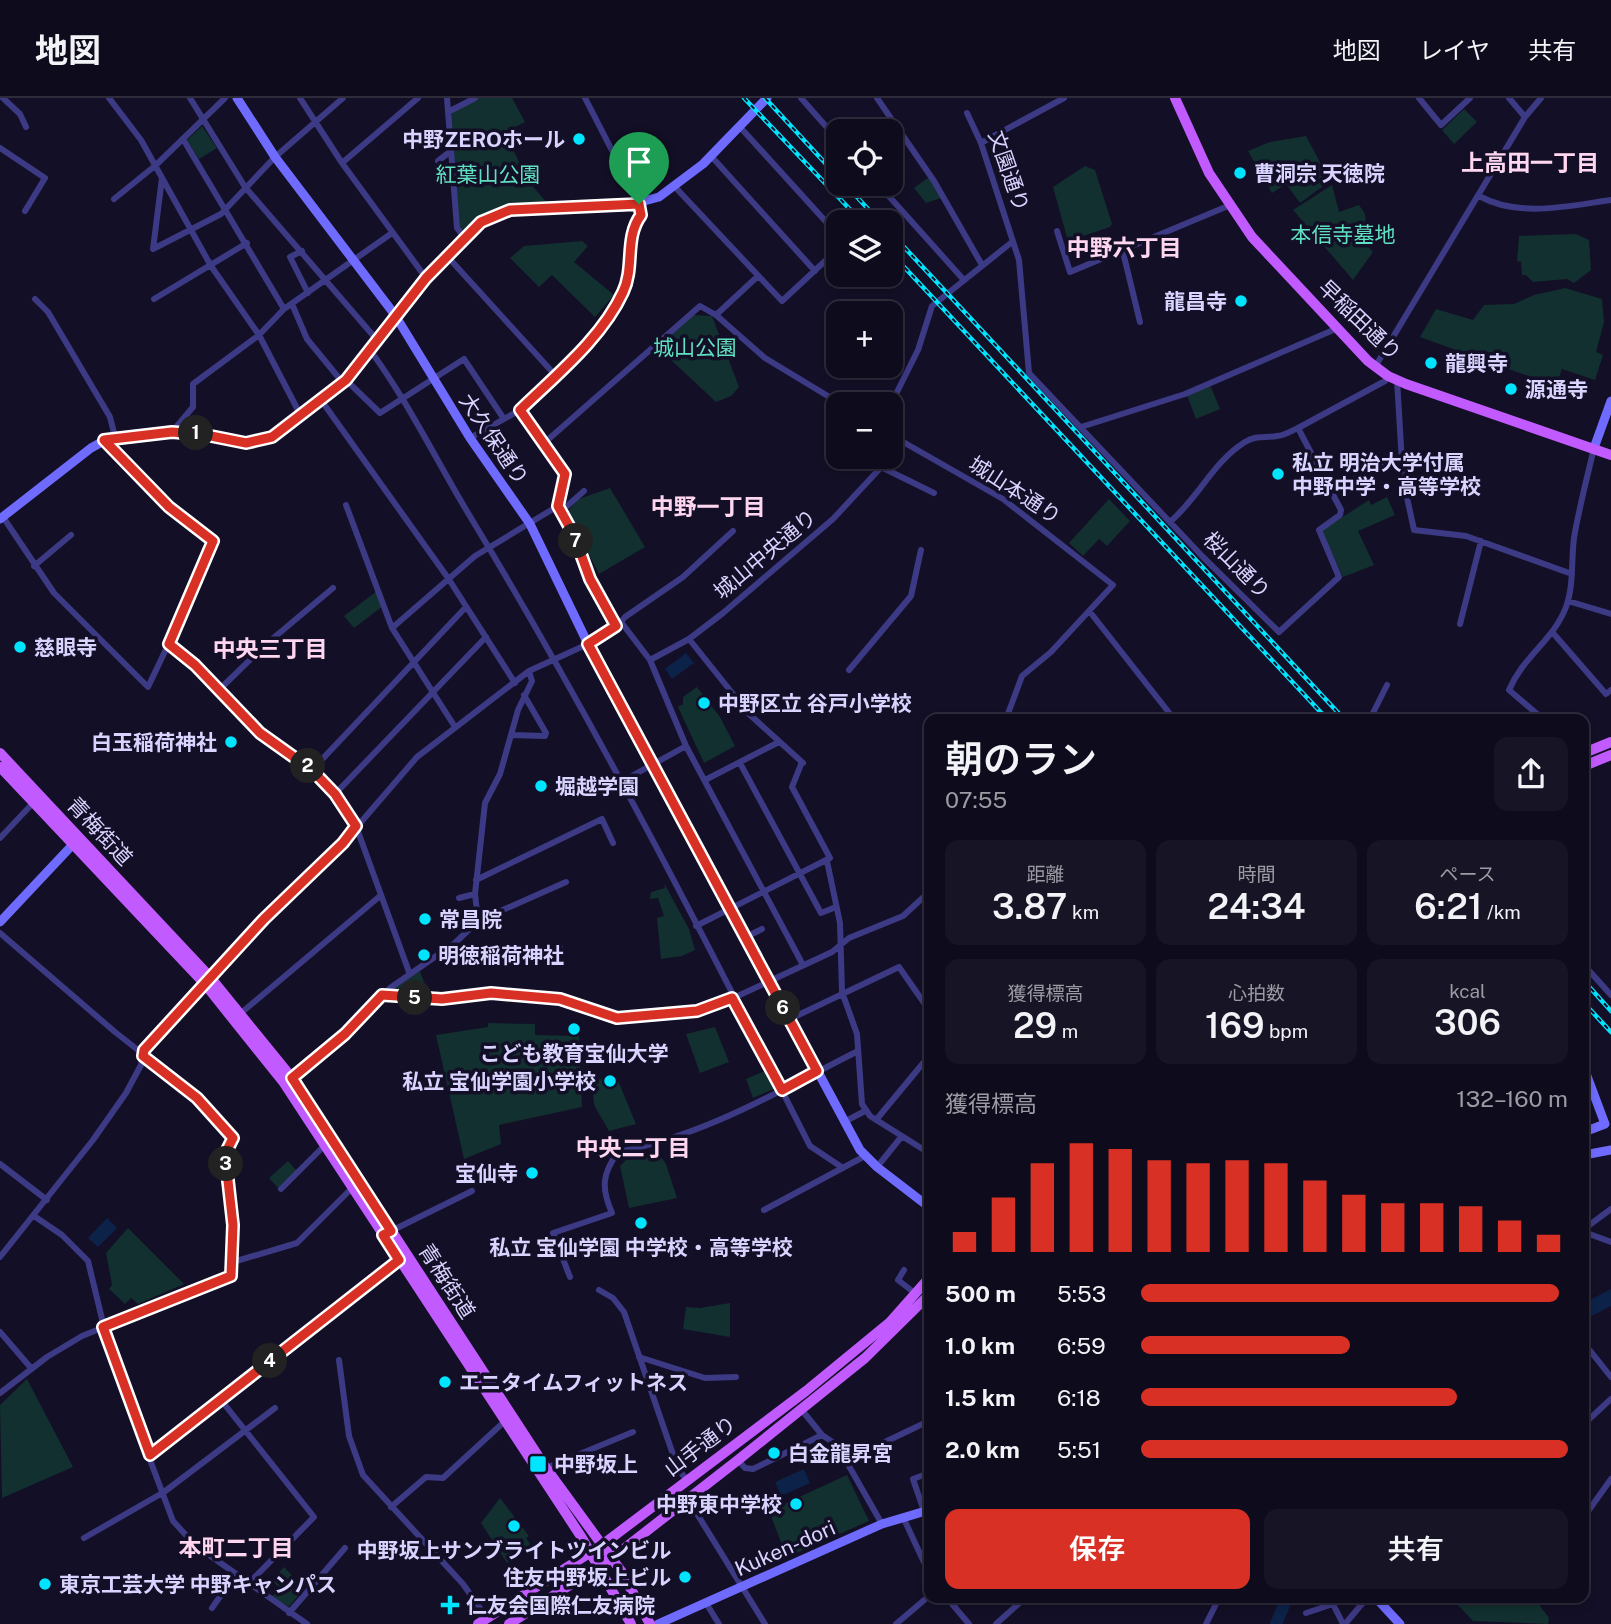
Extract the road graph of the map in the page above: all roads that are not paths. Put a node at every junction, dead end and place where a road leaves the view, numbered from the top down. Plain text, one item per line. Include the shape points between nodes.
1 (3, 98) edge
2 (109, 98) edge
3 (190, 98) edge
4 (225, 98) edge
5 (237, 98) edge
6 (300, 98) edge
7 (343, 98) edge
8 (418, 98) edge
9 (447, 98) edge
10 (475, 98) edge
11 (584, 98) edge
12 (767, 98) edge
13 (801, 98) edge
14 (877, 98) edge
15 (1064, 98) edge
16 (1470, 98) edge
17 (1510, 98) edge
18 (1541, 98) edge
19 (1422, 99) edge
20 (1180, 100) edge
21 (448, 112) junction
22 (967, 113) dead end
23 (1525, 117) junction
24 (203, 120) junction
25 (315, 123) junction
26 (739, 126) junction
27 (826, 126) edge
28 (26, 127) dead end
29 (183, 139) junction
30 (981, 143) junction
31 (0, 148) edge
32 (451, 150) junction
33 (711, 156) junction
34 (275, 157) junction
35 (438, 161) dead end
36 (342, 163) junction
37 (156, 165) junction
38 (162, 178) junction
39 (246, 187) junction
40 (676, 188) junction
41 (889, 196) edge
42 (1479, 196) junction
43 (114, 199) dead end
44 (1611, 200) edge
45 (639, 204) junction
46 (1228, 206) junction
47 (227, 208) junction
48 (25, 211) dead end
49 (826, 222) edge
50 (191, 229) junction
51 (1057, 231) dead end
52 (393, 233) junction
53 (464, 237) junction
54 (1012, 242) junction
55 (247, 243) junction
56 (1122, 248) junction
57 (302, 251) junction
58 (447, 257) junction
59 (826, 260) edge
60 (354, 261) junction
61 (982, 265) junction
62 (211, 266) junction
63 (815, 271) junction
64 (758, 276) junction
65 (426, 278) junction
66 (328, 279) junction
67 (963, 279) junction
68 (308, 293) junction
69 (35, 299) dead end
70 (154, 299) dead end
71 (292, 304) junction
72 (284, 309) junction
73 (396, 315) junction
74 (716, 315) junction
75 (1140, 322) dead end
76 (1338, 328) junction
77 (259, 335) junction
78 (377, 340) junction
79 (370, 350) junction
80 (1375, 367) junction
81 (556, 376) junction
82 (1393, 378) junction
83 (434, 379) junction
84 (345, 382) junction
85 (897, 392) edge
86 (826, 395) edge
87 (404, 398) junction
88 (321, 400) junction
89 (1611, 401) edge
90 (520, 410) junction
91 (301, 415) junction
92 (504, 419) junction
93 (1081, 427) junction
94 (1298, 428) junction
95 (172, 432) junction
96 (115, 437) junction
97 (470, 438) junction
98 (104, 440) junction
99 (903, 442) edge
100 (543, 443) junction
101 (1594, 449) junction
102 (1611, 455) edge
103 (1404, 456) junction
104 (879, 469) edge
105 (885, 469) edge
106 (1332, 490) junction
107 (584, 491) dead end
108 (934, 493) dead end
109 (346, 505) dead end
110 (558, 506) junction
111 (1, 518) edge
112 (1170, 522) junction
113 (530, 524) junction
114 (733, 531) dead end
115 (71, 535) dead end
116 (1481, 541) junction
117 (490, 549) junction
118 (921, 550) dead end
119 (34, 566) junction
120 (1572, 574) junction
121 (448, 578) junction
122 (333, 588) dead end
123 (1568, 601) junction
124 (466, 607) junction
125 (1090, 612) junction
126 (1611, 614) edge
127 (619, 624) junction
128 (1460, 624) dead end
129 (392, 628) junction
130 (1553, 633) junction
131 (486, 637) junction
132 (690, 639) junction
133 (169, 644) junction
134 (588, 644) junction
135 (556, 659) junction
136 (650, 660) junction
137 (412, 663) junction
138 (849, 670) dead end
139 (529, 671) junction
140 (515, 683) junction
141 (1387, 685) dead end
142 (219, 690) junction
143 (1611, 690) edge
144 (432, 692) junction
145 (524, 695) junction
146 (1008, 714) edge
147 (1170, 714) edge
148 (1372, 714) edge
149 (1537, 714) edge
150 (455, 727) junction
151 (511, 736) junction
152 (779, 742) junction
153 (1611, 742) edge
154 (686, 746) junction
155 (1589, 751) edge
156 (0, 752) edge
157 (1611, 755) edge
158 (740, 762) junction
159 (652, 764) junction
160 (1589, 764) edge
161 (0, 767) edge
162 (312, 770) junction
163 (705, 780) junction
164 (621, 782) junction
165 (335, 794) junction
166 (33, 803) junction
167 (356, 826) junction
168 (0, 838) edge
169 (76, 841) junction
170 (613, 843) dead end
171 (827, 861) junction
172 (800, 874) junction
173 (476, 880) junction
174 (566, 882) dead end
175 (764, 891) junction
176 (475, 894) junction
177 (380, 896) junction
178 (924, 896) edge
179 (459, 898) dead end
180 (836, 907) junction
181 (731, 908) junction
182 (478, 921) junction
183 (0, 922) edge
184 (696, 926) junction
185 (762, 929) dead end
186 (0, 933) edge
187 (746, 937) junction
188 (839, 946) junction
189 (560, 947) dead end
190 (548, 951) dead end
191 (803, 965) junction
192 (1589, 971) edge
193 (410, 972) junction
194 (207, 980) junction
195 (769, 981) junction
196 (842, 992) junction
197 (382, 995) junction
198 (1611, 995) edge
199 (732, 998) junction
200 (924, 1003) edge
201 (241, 1013) junction
202 (790, 1019) junction
203 (858, 1051) junction
204 (143, 1056) junction
205 (924, 1062) edge
206 (817, 1071) junction
207 (292, 1078) junction
208 (1589, 1079) edge
209 (782, 1090) junction
210 (865, 1111) junction
211 (876, 1120) junction
212 (844, 1122) junction
213 (1608, 1122) edge
214 (1589, 1130) edge
215 (902, 1136) junction
216 (324, 1146) junction
217 (924, 1150) edge
218 (1611, 1150) edge
219 (1589, 1154) edge
220 (865, 1156) junction
221 (0, 1164) edge
222 (877, 1167) junction
223 (844, 1168) junction
224 (352, 1188) junction
225 (281, 1189) dead end
226 (472, 1191) dead end
227 (47, 1200) junction
228 (924, 1203) edge
229 (1611, 1209) edge
230 (764, 1210) dead end
231 (33, 1216) junction
232 (1589, 1226) edge
233 (1589, 1232) edge
234 (387, 1233) junction
235 (1611, 1242) edge
236 (0, 1256) edge
237 (399, 1260) junction
238 (233, 1262) junction
239 (904, 1270) dead end
240 (570, 1277) dead end
241 (924, 1284) edge
242 (598, 1290) dead end
243 (916, 1294) junction
244 (924, 1300) edge
245 (103, 1327) junction
246 (0, 1332) edge
247 (1589, 1349) edge
248 (639, 1357) junction
249 (339, 1360) dead end
250 (31, 1368) junction
251 (736, 1377) dead end
252 (1611, 1377) edge
253 (0, 1393) edge
254 (1611, 1399) edge
255 (222, 1400) junction
256 (275, 1408) dead end
257 (801, 1409) junction
258 (1589, 1419) edge
259 (505, 1422) junction
260 (924, 1423) edge
261 (246, 1431) junction
262 (633, 1432) dead end
263 (822, 1435) junction
264 (150, 1455) junction
265 (738, 1460) junction
266 (847, 1460) junction
267 (547, 1468) junction
268 (924, 1475) edge
269 (1611, 1479) edge
270 (687, 1480) junction
271 (164, 1492) junction
272 (695, 1494) junction
273 (924, 1505) edge
274 (391, 1507) junction
275 (1589, 1510) edge
276 (924, 1511) edge
277 (903, 1517) junction
278 (632, 1523) junction
279 (882, 1524) junction
280 (641, 1535) junction
281 (84, 1538) dead end
282 (602, 1545) junction
283 (345, 1548) dead end
284 (591, 1552) junction
285 (612, 1558) junction
286 (924, 1562) edge
287 (600, 1566) junction
288 (235, 1575) junction
289 (248, 1584) junction
290 (742, 1586) junction
291 (924, 1600) edge
292 (706, 1603) junction
293 (951, 1603) edge
294 (1020, 1603) edge
295 (1216, 1603) edge
296 (1327, 1603) edge
297 (1332, 1603) edge
298 (1363, 1603) edge
299 (1381, 1603) edge
300 (212, 1608) dead end
301 (289, 1613) junction
302 (1306, 1614) dead end
303 (482, 1621) edge
304 (307, 1624) edge
305 (509, 1624) edge
306 (631, 1624) edge
307 (650, 1624) edge
308 (658, 1624) edge
309 (719, 1624) edge
310 (765, 1624) edge
311 (896, 1624) edge
312 (969, 1624) edge
313 (996, 1624) edge
314 (1206, 1624) edge
315 (1344, 1624) edge
316 (1400, 1624) edge

1 - 28 street
2 - 37 street
3 - 24 street
4 - 24 street
5 - 34 street, 大久保通り
6 - 25 street
7 - 25 street
8 - 36 street
9 - 21 street
10 - 21 street
11 - 45 street
12 - 26 street
13 - 27 street
14 - 61 street via 934,181
15 - 30 street
16 - 19 street via 1441,125
17 - 23 street
18 - 23 street
20 - 46 main road, 早稲田通り via 1209,173
21 - 32 street
22 - 30 street, 文園通り
23 - 42 street
24 - 29 street
24 - 39 street
25 - 34 street
25 - 36 street
26 - 33 street
26 - 49 street
29 - 37 street
29 - 47 street
30 - 54 street, 文園通り
31 - 48 street via 45,178
32 - 35 street
32 - 53 street via 457,228
33 - 40 street
33 - 63 street
34 - 39 street
34 - 60 street, 大久保通り
36 - 52 street
37 - 38 street
37 - 43 street
38 - 50 street
38 - 50 street via 153,249
39 - 47 street
39 - 57 street
40 - 45 street
40 - 64 street
41 - 67 street
42 - 44 street via 1509,208
42 - 80 street
45 - 53 street via 505,211 481,222
45 - 81 street via 641,215 632,228 622,295 590,340
46 - 56 street
46 - 76 main road, 早稲田通り via 1264,252
47 - 50 street
47 - 55 street
50 - 62 street
51 - 56 street via 1070,272
52 - 60 street
52 - 65 street
53 - 58 street
54 - 61 street
54 - 93 street, 文園通り via 1019,260 1029,373
55 - 62 street
55 - 72 street
56 - 75 street
57 - 66 street
57 - 68 street via 290,257
58 - 65 street
58 - 81 street
59 - 63 street
60 - 66 street
60 - 73 street, 大久保通り
61 - 67 street
62 - 70 street
62 - 77 street
63 - 64 street via 782,301
64 - 74 street
65 - 73 street
66 - 68 street
66 - 78 street
67 - 85 street via 929,310 918,350
68 - 71 street
69 - 96 street via 48,312 110,417
71 - 72 street
71 - 84 street via 307,339
72 - 77 street
73 - 78 street
73 - 83 street, 大久保通り
74 - 86 street via 765,358
74 - 100 street via 700,306
76 - 80 main road, 早稲田通り
76 - 93 street via 1185,394
77 - 91 street
77 - 95 street via 193,384 193,407
78 - 79 street
79 - 84 street
79 - 87 street
80 - 82 main road, 早稲田通り
81 - 90 street
82 - 94 street
82 - 101 main road, 早稲田通り
82 - 103 street
83 - 87 street
83 - 92 street via 464,359
83 - 97 street, 大久保通り
84 - 87 street via 380,413
84 - 88 street
87 - 117 street
88 - 91 street
88 - 121 street
89 - 101 street
90 - 92 street
90 - 100 street
91 - 95 street via 272,437 256,442
92 - 97 street
93 - 112 street, 桜山通り
94 - 106 street
94 - 112 street via 1245,442 1219,463 1190,505
95 - 96 street
96 - 98 street
97 - 113 street, 大久保通り
98 - 111 street
98 - 133 street via 169,507 213,541
99 - 125 street, 城山本通り via 1003,499 1114,585
100 - 110 street via 565,474
101 - 102 main road, 早稲田通り
101 - 120 street via 1574,538
103 - 106 street
103 - 116 street via 1403,479 1414,530
104 - 132 street, 城山中央通り via 834,519
105 - 108 street
106 - 112 street, 桜山通り via 1340,515 1319,530 1339,577 1279,632
107 - 110 street via 566,507
109 - 129 street
110 - 113 street
110 - 127 street via 590,579
111 - 119 street
113 - 117 street
113 - 134 street, 大久保通り
114 - 127 street via 683,577
115 - 119 street
116 - 120 street
116 - 128 street
117 - 121 street
117 - 135 street
118 - 138 street via 911,596
119 - 133 street via 54,593 148,687
120 - 123 street
121 - 124 street
121 - 129 street
122 - 142 street
123 - 126 street
123 - 130 street
124 - 131 street
124 - 137 street
125 - 146 street via 1022,676
125 - 147 street
127 - 134 street
127 - 136 street
129 - 137 street
130 - 143 street via 1606,694
130 - 149 street via 1525,661 1509,690
131 - 140 street
131 - 144 street
132 - 136 street, 城山中央通り
132 - 152 street via 749,713
133 - 142 street
134 - 135 street
134 - 159 street, 大久保通り
135 - 139 street
135 - 164 street
136 - 154 street
137 - 144 street
137 - 162 street
139 - 140 street
139 - 145 street via 531,681
140 - 150 street
141 - 148 street
142 - 162 street via 260,733
144 - 150 street
144 - 165 street
145 - 151 street
145 - 151 street via 546,733
150 - 167 street via 417,757
151 - 173 street via 485,803
152 - 158 street
152 - 171 street via 802,762 792,788 830,859
153 - 155 main road
154 - 159 street
154 - 163 street
156 - 169 main road, 青梅街道
157 - 160 main road
158 - 163 street
158 - 172 street
159 - 164 street
159 - 181 street, 大久保通り
161 - 166 main road, 青梅街道
162 - 165 street
163 - 175 street
164 - 184 street
165 - 167 street
166 - 168 street
166 - 169 main road, 青梅街道
167 - 177 street
167 - 194 street
169 - 183 street
169 - 194 main road, 青梅街道
170 - 173 street via 602,819
171 - 172 street
171 - 180 street
172 - 175 street
172 - 180 street via 821,913
173 - 176 street
174 - 182 street
175 - 181 street
175 - 191 street
176 - 179 street
176 - 182 street
177 - 193 street
177 - 201 street
178 - 188 street via 902,916
180 - 188 street
181 - 184 street
181 - 187 street, 大久保通り
182 - 193 street via 467,934
184 - 199 street
185 - 187 street
186 - 204 street
187 - 195 street, 大久保通り
188 - 191 street
188 - 196 street
189 - 190 street
191 - 195 street
192 - 198 street
193 - 197 street
194 - 201 main road, 青梅街道
194 - 204 street via 166,1023
194 - 216 main road, 青梅街道 via 284,1083
195 - 199 street
195 - 202 street, 大久保通り
196 - 200 street via 899,967
196 - 202 street
196 - 203 street
197 - 199 street via 442,999 491,993 560,999 617,1018 697,1011
197 - 207 street via 345,1034
199 - 209 street
201 - 207 main road, 青梅街道
202 - 206 street, 大久保通り
203 - 206 street
203 - 210 street
204 - 227 street via 125,1093
204 - 238 street via 197,1098 233,1138 225,1154
205 - 211 street
206 - 209 street
206 - 212 street, 大久保通り
207 - 234 main road, 青梅街道
208 - 213 street
209 - 223 street via 810,1146
209 - 240 street via 665,1141 618,1152 605,1169 603,1188 612,1213 553,1233
210 - 211 street
210 - 212 street
211 - 215 street
212 - 220 street, 大久保通り
213 - 214 street
215 - 217 street
215 - 222 street
216 - 224 main road, 青梅街道
216 - 225 street
218 - 219 street
220 - 222 street, 大久保通り
220 - 223 street
221 - 227 street
222 - 228 street, 大久保通り
223 - 230 street
224 - 234 main road, 青梅街道
224 - 238 street via 297,1243
226 - 234 street
227 - 231 street
229 - 232 street
231 - 236 street
231 - 245 street via 62,1235 88,1261
233 - 235 street
234 - 237 main road, 青梅街道
234 - 267 main road, 青梅街道
237 - 255 street
237 - 259 main road, 青梅街道
238 - 245 street via 231,1276
239 - 243 street via 898,1280
241 - 243 main road, 山手通り
242 - 248 street via 613,1298 624,1312
243 - 270 main road, 山手通り via 864,1343
244 - 257 main road, 山手通り via 886,1339
245 - 250 street
245 - 264 street
246 - 250 street
247 - 252 street
248 - 251 street via 705,1378
248 - 270 street via 678,1469
249 - 274 street via 354,1453 363,1475
250 - 253 street
254 - 258 street
255 - 261 street
255 - 264 street
256 - 261 street
257 - 263 street
257 - 265 main road, 山手通り
259 - 274 street via 443,1478 426,1477
259 - 284 main road, 青梅街道
260 - 266 street
261 - 271 street
261 - 289 street via 314,1517
262 - 267 street
263 - 265 street via 752,1469
263 - 266 street via 836,1444
264 - 271 street
265 - 272 main road, 山手通り
266 - 279 street
267 - 282 main road, 青梅街道
268 - 273 street via 913,1479
269 - 275 street
270 - 278 main road, 山手通り
271 - 281 street
271 - 288 street via 173,1521 195,1545
272 - 280 main road, 山手通り
272 - 290 street via 694,1508
274 - 303 street via 463,1584
276 - 277 street, Kuken-dori
277 - 279 street, Kuken-dori
277 - 286 street
278 - 280 main road
278 - 282 main road, 山手通り
279 - 290 street, Kuken-dori
280 - 285 main road, 山手通り
282 - 284 main road, 山手通り
282 - 285 main road, 青梅街道
283 - 301 street
284 - 287 main road, 青梅街道
284 - 303 main road, 山手通り
285 - 287 main road, 山手通り
285 - 307 main road, 青梅街道
287 - 305 main road, 山手通り
287 - 306 main road, 青梅街道
288 - 289 street
288 - 300 street
289 - 301 street
290 - 292 street, Kuken-dori
290 - 310 street
291 - 311 street
292 - 308 street, Kuken-dori
292 - 309 street
293 - 312 street
294 - 313 street
295 - 314 street
296 - 302 street
297 - 315 street
298 - 315 street
299 - 316 street
301 - 304 street

